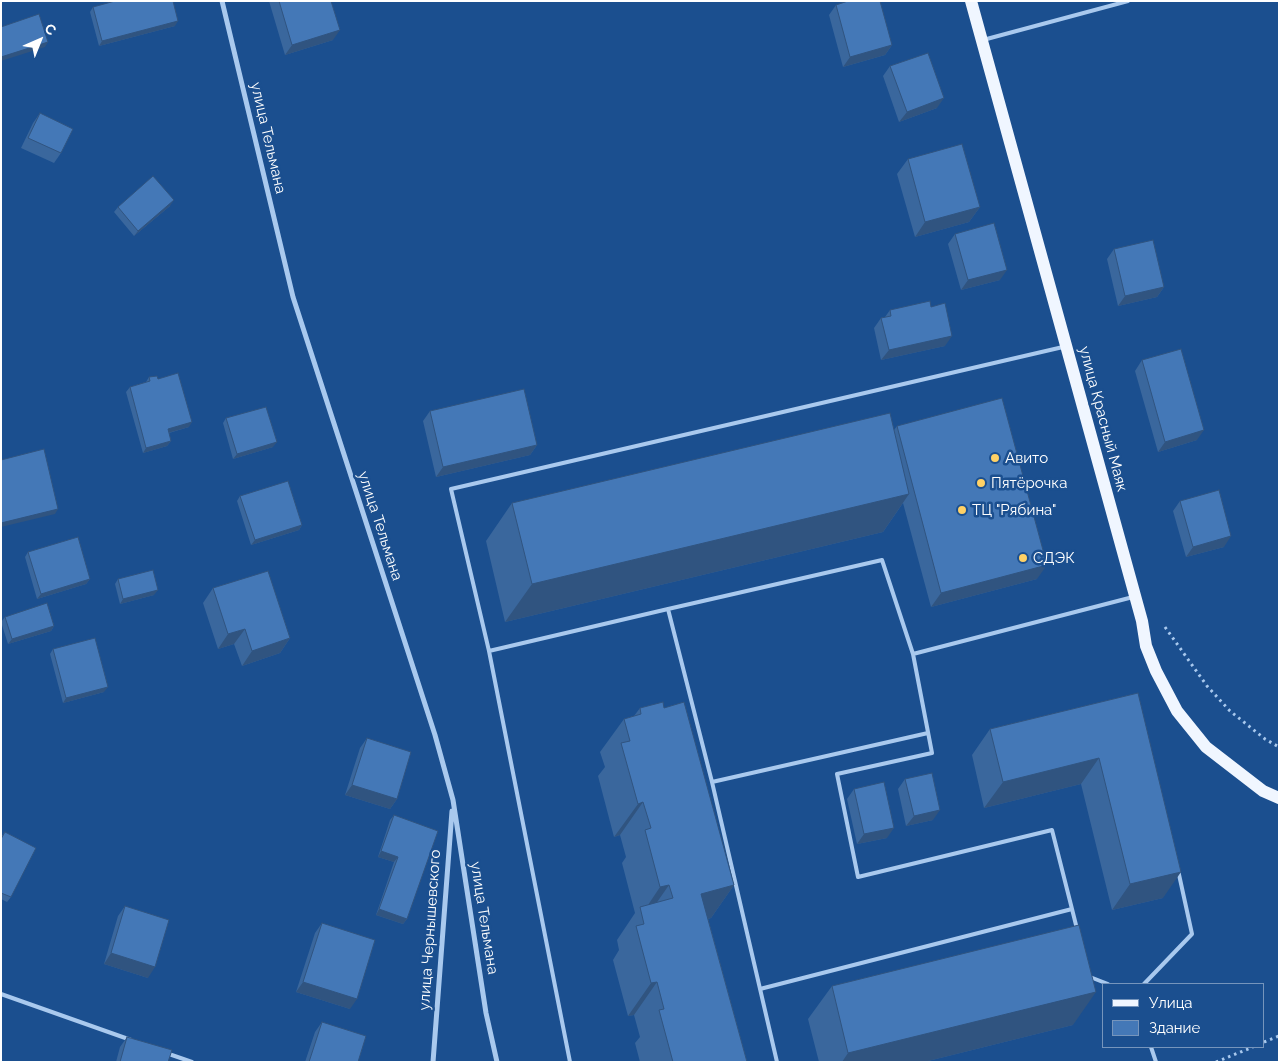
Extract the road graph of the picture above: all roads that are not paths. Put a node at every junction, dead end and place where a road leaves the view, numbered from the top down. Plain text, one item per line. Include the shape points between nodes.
1 (222, 1) edge
2 (971, 1) edge
3 (1128, 1) edge
4 (982, 41) junction
5 (1067, 346) junction
6 (1134, 596) junction
7 (668, 609) junction
8 (489, 651) junction
9 (913, 654) junction
10 (928, 733) junction
11 (712, 782) junction
12 (1279, 798) edge
13 (453, 800) junction
14 (1178, 869) edge
15 (1072, 909) junction
16 (1079, 934) edge
17 (1088, 969) edge
18 (1105, 983) edge
19 (1145, 983) edge
20 (760, 989) junction
21 (1, 994) edge
22 (137, 1042) edge
23 (1151, 1048) edge
24 (164, 1052) edge
25 (192, 1062) edge
26 (433, 1062) edge
27 (497, 1062) edge
28 (570, 1062) edge
29 (777, 1062) edge
30 (1156, 1062) edge

1 - 13 street, улица Тельмана via 293,297 435,735
2 - 4 main road, улица Красный Маяк
3 - 4 lane
4 - 5 main road, улица Красный Маяк
5 - 6 main road, улица Красный Маяк
5 - 8 lane via 451,488
6 - 9 lane
6 - 12 main road, улица Красный Маяк via 1146,646 1178,711 1206,747 1263,790
7 - 8 lane
7 - 9 lane via 882,560
7 - 11 lane
8 - 28 lane
9 - 10 lane
10 - 11 lane
10 - 15 lane via 932,753 837,774 858,877 1052,830
11 - 20 lane
13 - 26 street, улица Чернышевского
13 - 27 street, улица Тельмана via 486,1013
14 - 19 lane via 1192,934
15 - 16 lane
15 - 20 lane
17 - 18 lane via 1090,977
20 - 29 lane
21 - 22 lane
23 - 30 lane
24 - 25 lane

